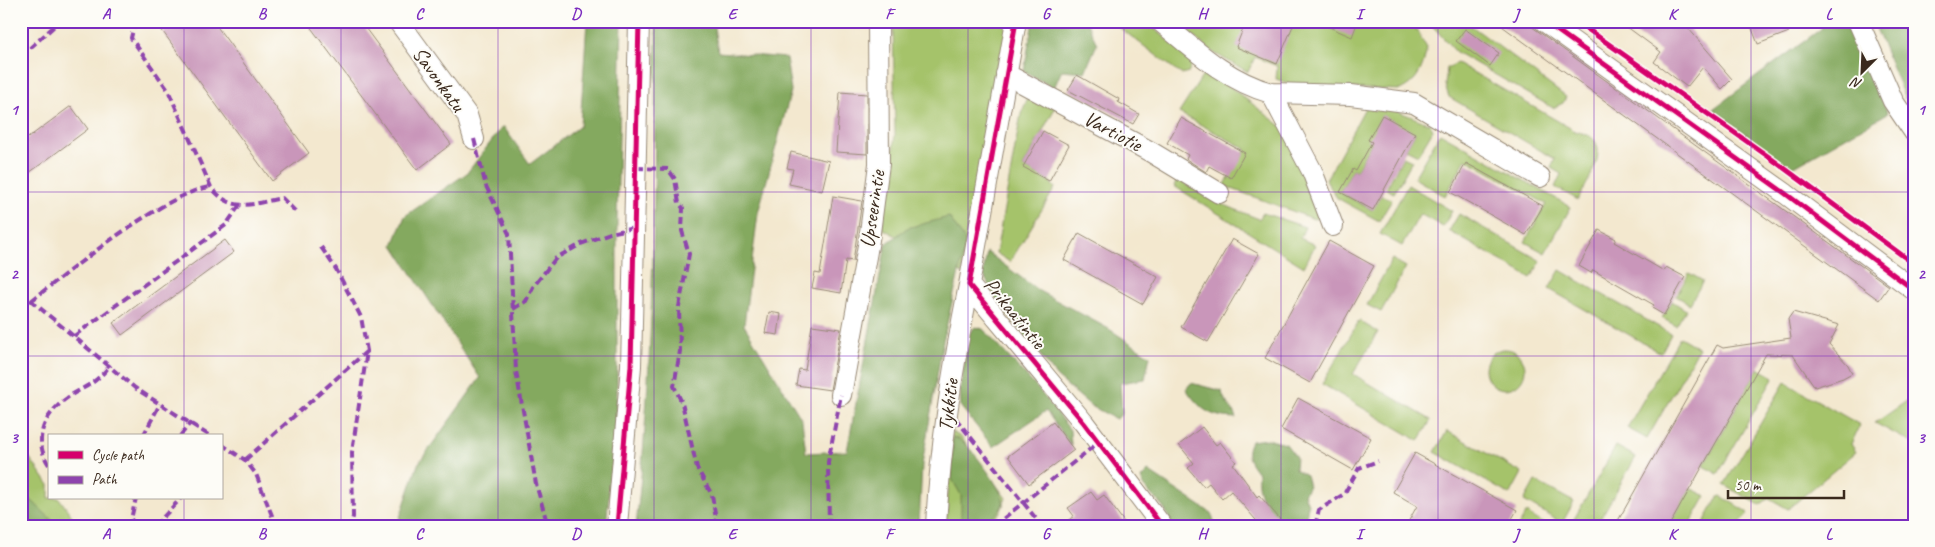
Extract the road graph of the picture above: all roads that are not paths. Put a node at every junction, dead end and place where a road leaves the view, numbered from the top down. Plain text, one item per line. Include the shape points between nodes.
1 (398, 21) edge
2 (639, 21) edge
3 (878, 21) edge
4 (1016, 21) edge
5 (1160, 21) edge
6 (1544, 21) edge
7 (1858, 21) edge
8 (1006, 74) junction
9 (1271, 93) junction
10 (1914, 132) edge
11 (474, 139) dead end
12 (1540, 177) dead end
13 (1219, 193) dead end
14 (1333, 226) dead end
15 (969, 285) junction
16 (1914, 290) edge
17 (841, 395) dead end
18 (617, 526) edge
19 (936, 526) edge
20 (1162, 526) edge

1 - 11 street, Savonkatu via 467,115
2 - 18 street via 632,366
3 - 17 street, Upseerintie via 879,164
4 - 8 street, Prikaatintie
5 - 9 street via 1229,76
6 - 16 street
7 - 10 street via 1893,101
8 - 13 street, Vartiotie via 1151,152
8 - 15 street, Prikaatintie
9 - 12 street via 1351,94 1414,104
9 - 14 street via 1312,171
15 - 19 street, Tykkitie via 952,367 938,480
15 - 20 street, Prikaatintie via 1084,423

